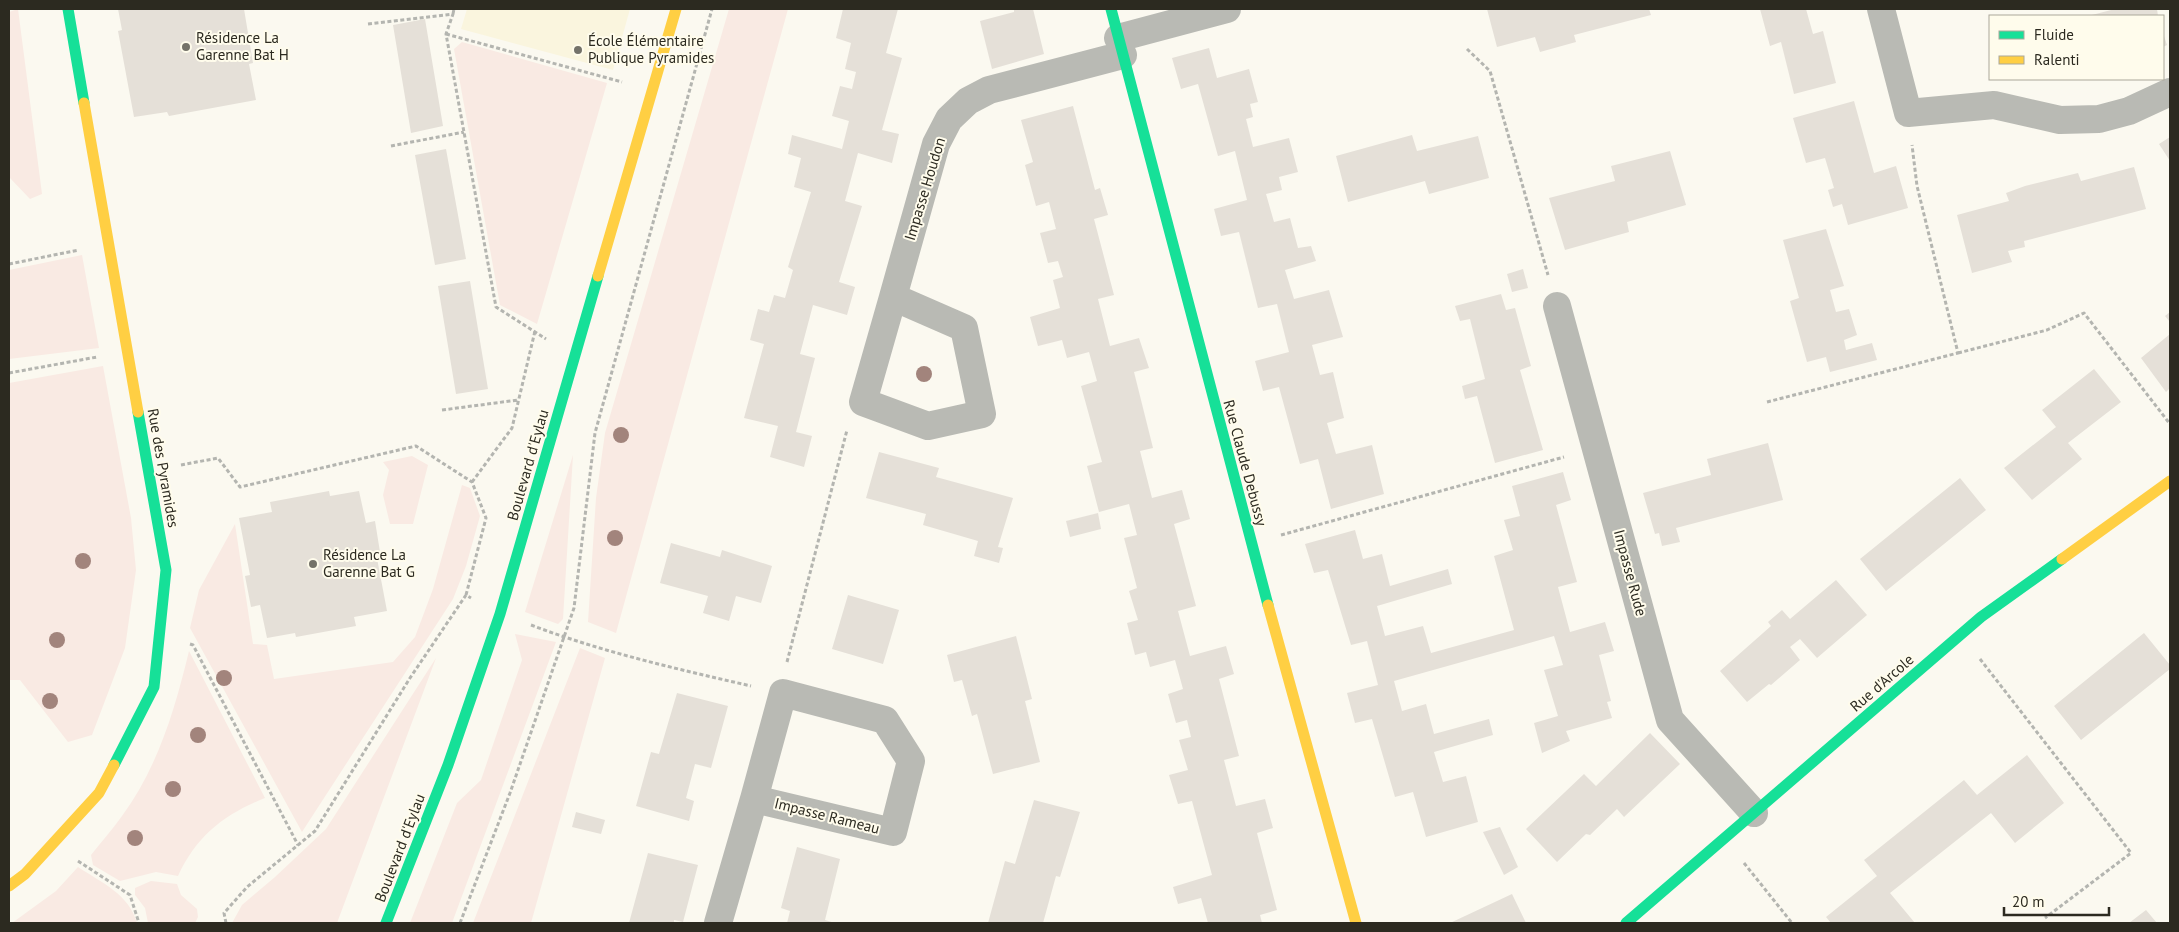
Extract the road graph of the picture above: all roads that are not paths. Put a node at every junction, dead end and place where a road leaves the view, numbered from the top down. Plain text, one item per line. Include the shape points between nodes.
1 (68, 9) edge
2 (676, 9) edge
3 (1111, 9) edge
4 (1227, 9) edge
5 (1880, 9) edge
6 (1120, 46) junction
7 (2170, 92) edge
8 (893, 297) junction
9 (1557, 306) road end
10 (2170, 482) edge
11 (754, 799) junction
12 (1754, 813) junction
13 (9, 886) edge
14 (386, 923) edge
15 (718, 923) edge
16 (1356, 923) edge
17 (1626, 923) edge

1 - 13 street, Rue des Pyramides via 166,570 154,687 99,793 25,874
2 - 14 street, Boulevard d'Eylau via 500,614 448,765
3 - 6 street, Rue Claude Debussy
4 - 6 street, Impasse Houdon
5 - 7 street via 1908,112 1994,104 2060,120 2099,119 2129,111
6 - 8 street, Impasse Houdon via 988,90 968,101 949,120 936,144
6 - 16 street, Rue Claude Debussy via 1251,543
8 - 8 street, Impasse Houdon via 964,328 982,414 928,426 863,402
9 - 12 street, Impasse Rude via 1670,720
10 - 12 street, Rue d'Arcole via 1981,617
11 - 11 street, Impasse Rameau via 893,832 911,761 885,720 783,693
11 - 15 street, Impasse Rameau
12 - 17 street, Rue d'Arcole

